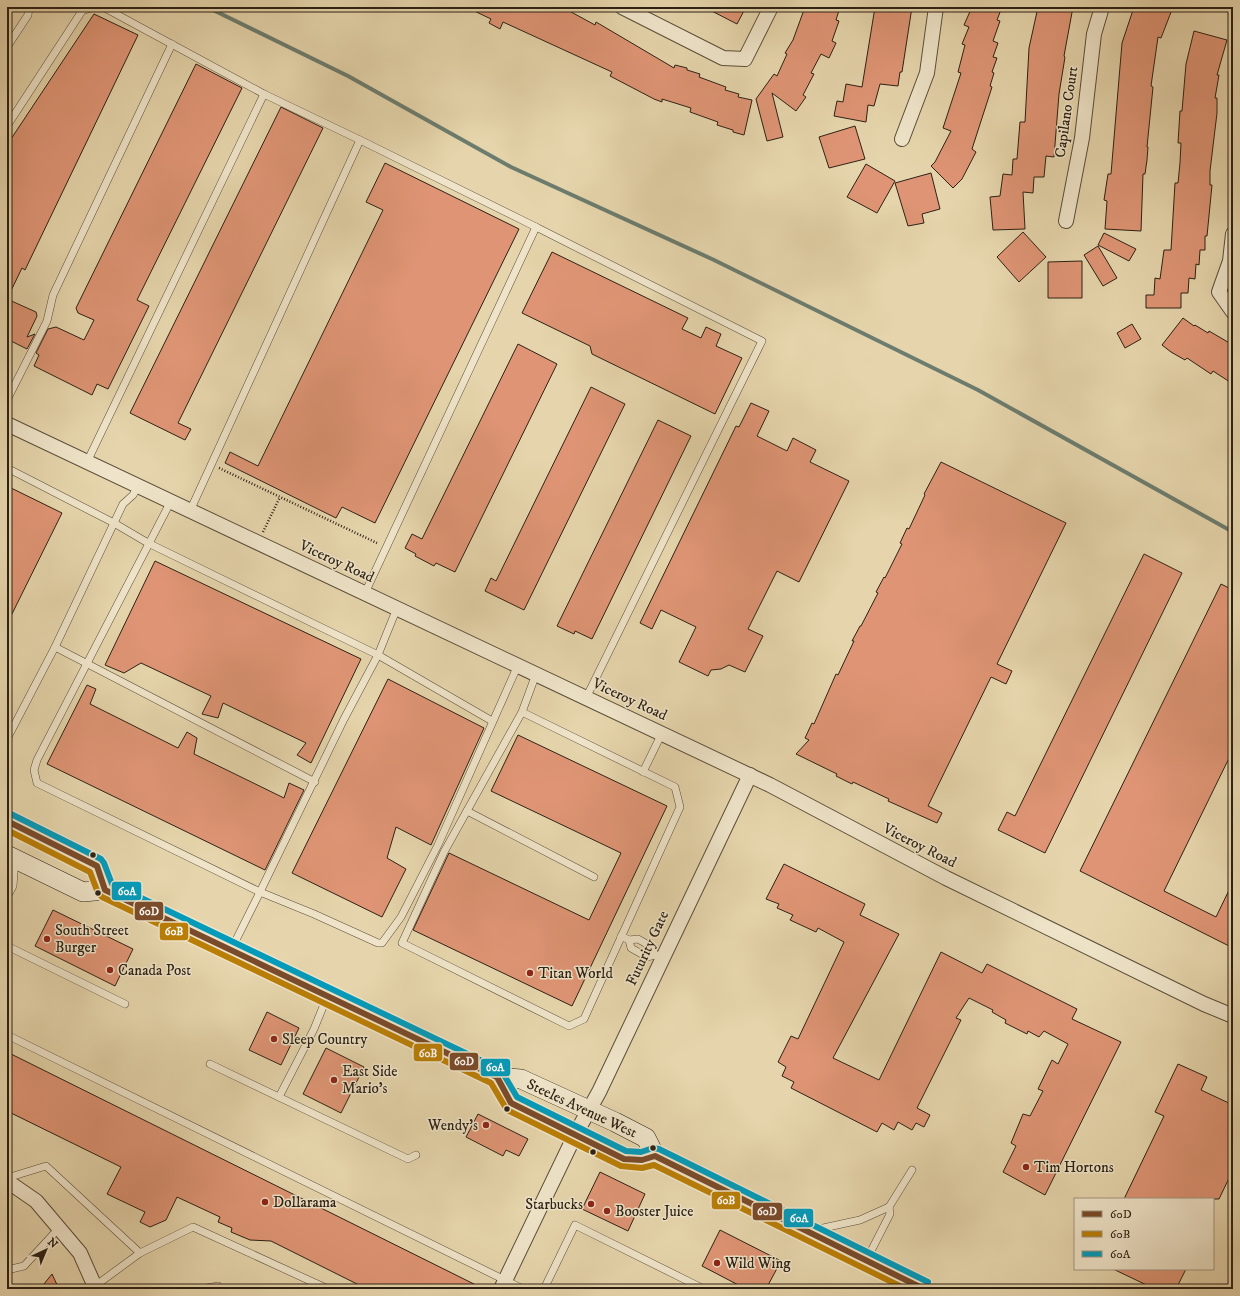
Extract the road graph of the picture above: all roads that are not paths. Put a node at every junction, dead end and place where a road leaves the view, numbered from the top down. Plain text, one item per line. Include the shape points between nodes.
1 (29, 7) edge
2 (93, 7) edge
3 (103, 7) edge
4 (622, 7) edge
5 (771, 7) edge
6 (936, 7) edge
7 (1102, 7) edge
8 (172, 44) junction
9 (7, 47) edge
10 (264, 94) junction
11 (7, 126) edge
12 (902, 139) dead end
13 (360, 140) junction
14 (1066, 221) dead end
15 (536, 227) junction
16 (1233, 234) edge
17 (1233, 312) edge
18 (7, 400) edge
19 (7, 424) edge
20 (87, 462) junction
21 (7, 468) edge
22 (138, 486) junction
23 (171, 502) junction
24 (190, 511) junction
25 (114, 523) junction
26 (148, 543) junction
27 (365, 593) junction
28 (397, 608) junction
29 (55, 647) junction
30 (378, 655) junction
31 (86, 665) junction
32 (518, 665) junction
33 (536, 674) junction
34 (586, 698) junction
35 (522, 712) junction
36 (492, 721) junction
37 (662, 733) junction
38 (7, 739) edge
39 (643, 772) junction
40 (750, 775) junction
41 (315, 782) junction
42 (466, 811) junction
43 (7, 821) edge
44 (28, 830) junction
45 (10, 860) edge
46 (594, 878) dead end
47 (105, 890) junction
48 (260, 892) junction
49 (7, 897) edge
50 (621, 936) junction
51 (629, 940) junction
52 (7, 946) edge
53 (231, 950) junction
54 (658, 956) junction
55 (327, 997) junction
56 (125, 1004) dead end
57 (1233, 1016) edge
58 (7, 1035) edge
59 (210, 1064) dead end
60 (496, 1077) junction
61 (279, 1097) junction
62 (588, 1109) junction
63 (575, 1135) junction
64 (416, 1154) dead end
65 (655, 1156) junction
66 (912, 1170) dead end
67 (7, 1180) edge
68 (889, 1207) junction
69 (60, 1228) junction
70 (805, 1232) junction
71 (140, 1253) junction
72 (867, 1260) junction
73 (7, 1270) edge
74 (890, 1272) junction
75 (503, 1284) edge
76 (218, 1286) dead end
77 (96, 1287) edge
78 (201, 1289) edge
79 (328, 1289) edge
80 (523, 1289) edge
81 (544, 1289) edge
82 (704, 1289) edge
83 (903, 1289) edge
84 (924, 1289) edge

1 - 9 lane via 28,15
2 - 11 lane via 82,11
3 - 8 lane
4 - 5 street via 723,58 745,60
6 - 12 street via 927,73
7 - 14 street, Capilano Court via 1094,34 1082,138
8 - 10 lane
8 - 18 lane via 53,295 47,321
10 - 13 lane
10 - 20 lane
13 - 15 lane
13 - 24 lane
15 - 27 lane
15 - 34 lane via 762,341
16 - 17 street via 1230,261 1220,292
19 - 20 street, Viceroy Road
20 - 22 street, Viceroy Road
21 - 25 lane
22 - 23 street, Viceroy Road
22 - 25 lane via 123,504
23 - 24 street, Viceroy Road
23 - 26 lane
24 - 27 street, Viceroy Road
25 - 26 lane
25 - 29 lane
26 - 30 lane
26 - 31 lane
27 - 28 street, Viceroy Road
28 - 30 lane
28 - 32 street, Viceroy Road
29 - 31 lane
29 - 38 lane
30 - 36 lane
30 - 41 lane via 344,719
31 - 41 lane
31 - 48 lane via 37,760 34,770 37,783
32 - 33 street, Viceroy Road
32 - 36 lane
33 - 34 street, Viceroy Road
33 - 35 lane
34 - 37 street, Viceroy Road
35 - 39 lane
35 - 42 lane
36 - 48 lane via 438,845 401,917 382,943
37 - 39 lane
37 - 40 street, Viceroy Road
39 - 50 lane via 675,788 680,807
40 - 54 street, Futurity Gate
40 - 57 street, Viceroy Road via 946,878
41 - 48 lane
42 - 46 lane
42 - 50 lane via 402,943 569,1026 584,1019
43 - 44 main road
44 - 45 main road
44 - 47 main road via 97,866
45 - 47 main road via 83,892
45 - 49 lane via 13,886
47 - 53 main road, Steeles Avenue West
48 - 53 lane
50 - 51 lane
51 - 54 lane via 638,939 652,946
51 - 54 lane via 632,948 647,957
52 - 56 lane
53 - 55 main road, Steeles Avenue West
54 - 62 street, Futurity Gate via 599,1092
55 - 60 main road, Steeles Avenue West
55 - 61 lane via 314,1029
58 - 75 lane
59 - 61 lane
60 - 62 main road, Steeles Avenue West via 521,1079
60 - 63 main road, Steeles Avenue West via 511,1103
61 - 64 lane via 408,1159
62 - 63 street, Futurity Gate
62 - 65 main road, Steeles Avenue West via 646,1138
63 - 65 main road, Steeles Avenue West via 624,1159 642,1160
63 - 75 street, Futurity Gate
65 - 70 main road
66 - 68 lane
67 - 69 street via 36,1201
67 - 71 lane via 46,1166
68 - 70 lane via 860,1220
68 - 72 lane via 890,1214
69 - 73 lane via 24,1266
69 - 77 street via 80,1253
70 - 72 main road
71 - 77 lane
71 - 79 lane via 193,1227
72 - 74 main road
74 - 83 lane
74 - 84 main road
75 - 80 lane
76 - 78 lane
81 - 82 lane via 576,1225

